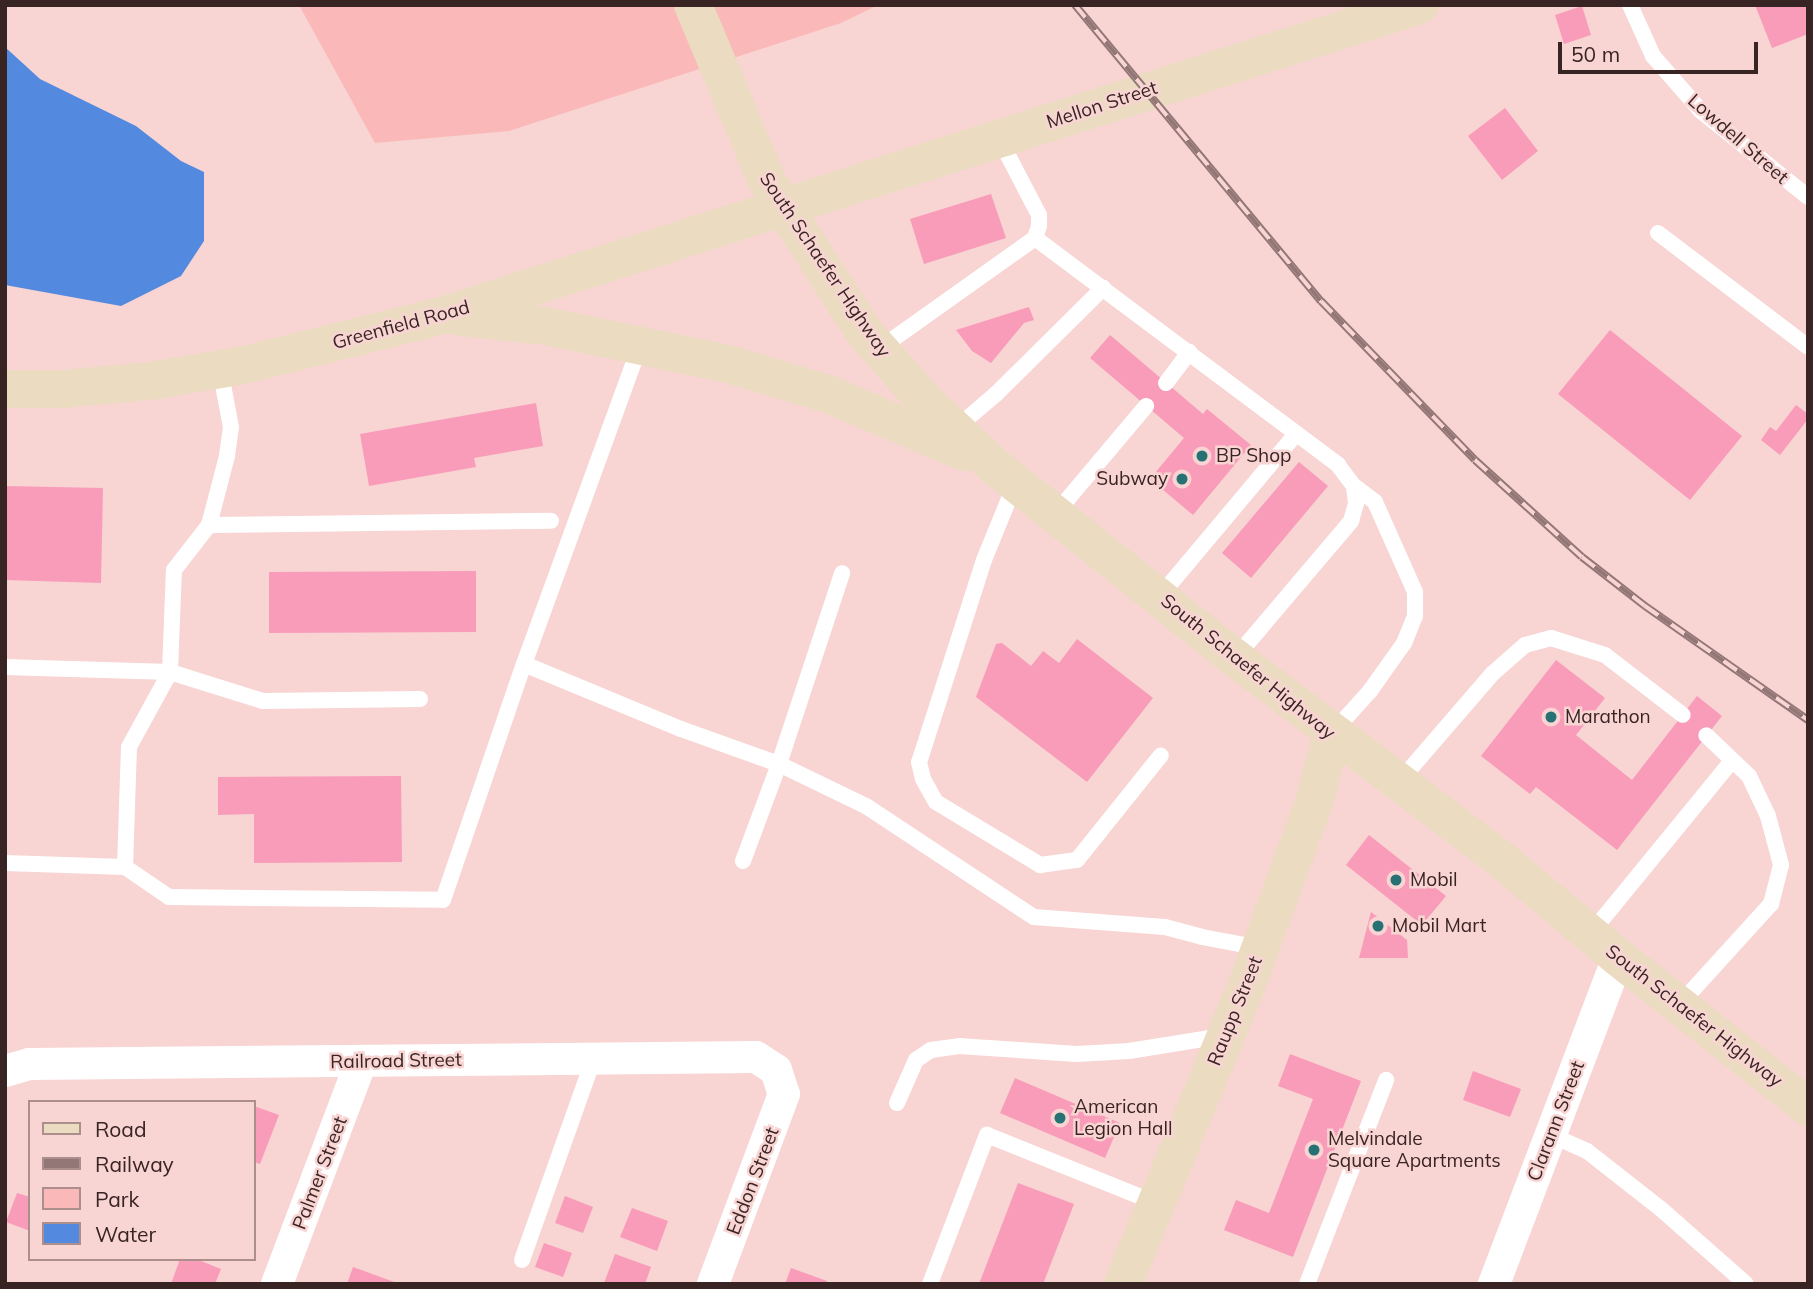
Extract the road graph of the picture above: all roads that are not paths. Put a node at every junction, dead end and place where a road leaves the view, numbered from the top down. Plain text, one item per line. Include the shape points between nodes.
1 (693, 5) edge
2 (1420, 5) edge
3 (1630, 5) edge
4 (999, 138) junction
5 (1808, 197) edge
6 (785, 206) junction
7 (1658, 233) dead end
8 (1035, 238) junction
9 (1103, 288) junction
10 (444, 316) junction
11 (641, 344) junction
12 (1808, 347) edge
13 (879, 350) junction
14 (1189, 352) junction
15 (220, 369) junction
16 (1166, 383) dead end
17 (5, 389) edge
18 (1146, 406) dead end
19 (955, 429) junction
20 (1296, 434) junction
21 (1005, 473) junction
22 (1354, 486) junction
23 (1056, 513) junction
24 (551, 520) dead end
25 (209, 525) junction
26 (842, 573) dead end
27 (1160, 596) junction
28 (1235, 658) junction
29 (524, 664) junction
30 (5, 667) edge
31 (170, 672) junction
32 (420, 699) dead end
33 (1683, 715) dead end
34 (1332, 734) junction
35 (1706, 735) dead end
36 (1161, 755) dead end
37 (1732, 761) junction
38 (779, 764) junction
39 (1398, 783) junction
40 (743, 861) dead end
41 (5, 863) edge
42 (125, 867) junction
43 (1604, 945) junction
44 (1260, 947) junction
45 (1679, 1005) junction
46 (1226, 1036) junction
47 (594, 1058) junction
48 (361, 1062) junction
49 (5, 1071) edge
50 (780, 1076) joint
51 (1386, 1080) dead end
52 (897, 1103) dead end
53 (1808, 1107) edge
54 (1551, 1135) junction
55 (1156, 1203) junction
56 (522, 1260) dead end
57 (277, 1284) edge
58 (713, 1284) edge
59 (930, 1284) edge
60 (1123, 1284) edge
61 (1307, 1284) edge
62 (1494, 1284) edge
63 (1746, 1284) edge

1 - 6 main road, South Schaefer Highway via 756,161
2 - 4 main road, Mellon Street
3 - 5 lane, Lowdell Street via 1653,56 1701,111
4 - 6 main road, Mellon Street
4 - 8 lane via 1039,215
6 - 10 main road, Greenfield Road
6 - 13 main road, South Schaefer Highway
7 - 12 lane
8 - 9 lane
8 - 13 lane
9 - 14 lane
9 - 19 lane
10 - 11 main road via 545,326
10 - 15 main road, Greenfield Road
11 - 21 main road via 741,367 828,394
11 - 29 lane
13 - 19 main road, South Schaefer Highway via 902,379
14 - 16 lane
14 - 20 lane
15 - 17 main road, Greenfield Road via 64,389
15 - 25 lane via 231,426
18 - 23 lane
19 - 21 main road, South Schaefer Highway
20 - 22 lane via 1338,465
20 - 27 lane
21 - 23 main road, South Schaefer Highway
21 - 36 lane via 979,573 919,762 923,779 936,802 1040,865 1077,860
22 - 28 lane via 1351,521
22 - 34 lane via 1375,502 1415,592 1415,616 1404,643
23 - 27 main road, South Schaefer Highway
24 - 25 lane
25 - 31 lane via 174,570
26 - 38 lane
27 - 28 main road, South Schaefer Highway
28 - 34 main road, South Schaefer Highway
29 - 38 lane
29 - 42 lane via 443,900 169,897
30 - 31 lane
31 - 32 lane via 263,701
31 - 42 lane via 129,747
33 - 39 lane via 1605,655 1551,638 1525,645 1492,674
34 - 39 main road, South Schaefer Highway
34 - 44 main road, Raupp Street via 1314,802
35 - 37 lane
37 - 43 lane
37 - 45 lane via 1749,776 1768,816 1781,865 1771,904
38 - 40 lane
38 - 44 lane via 866,806 1034,917 1165,926
39 - 43 main road, South Schaefer Highway via 1503,861
41 - 42 lane
43 - 45 main road, South Schaefer Highway
43 - 54 street, Clarann Street
44 - 46 main road, Raupp Street
45 - 53 main road, South Schaefer Highway
46 - 52 lane via 1077,1055 959,1046 931,1050 916,1060
46 - 55 main road, Raupp Street
47 - 48 street, Railroad Street
47 - 50 street, Railroad Street via 756,1057 769,1062
47 - 56 lane
48 - 49 street, Railroad Street via 29,1064
48 - 57 street, Palmer Street
50 - 58 street, Eddon Street via 782,1104
51 - 61 lane
54 - 62 street, Clarann Street
54 - 63 lane via 1587,1151
55 - 59 lane via 987,1135
55 - 60 main road, Raupp Street

